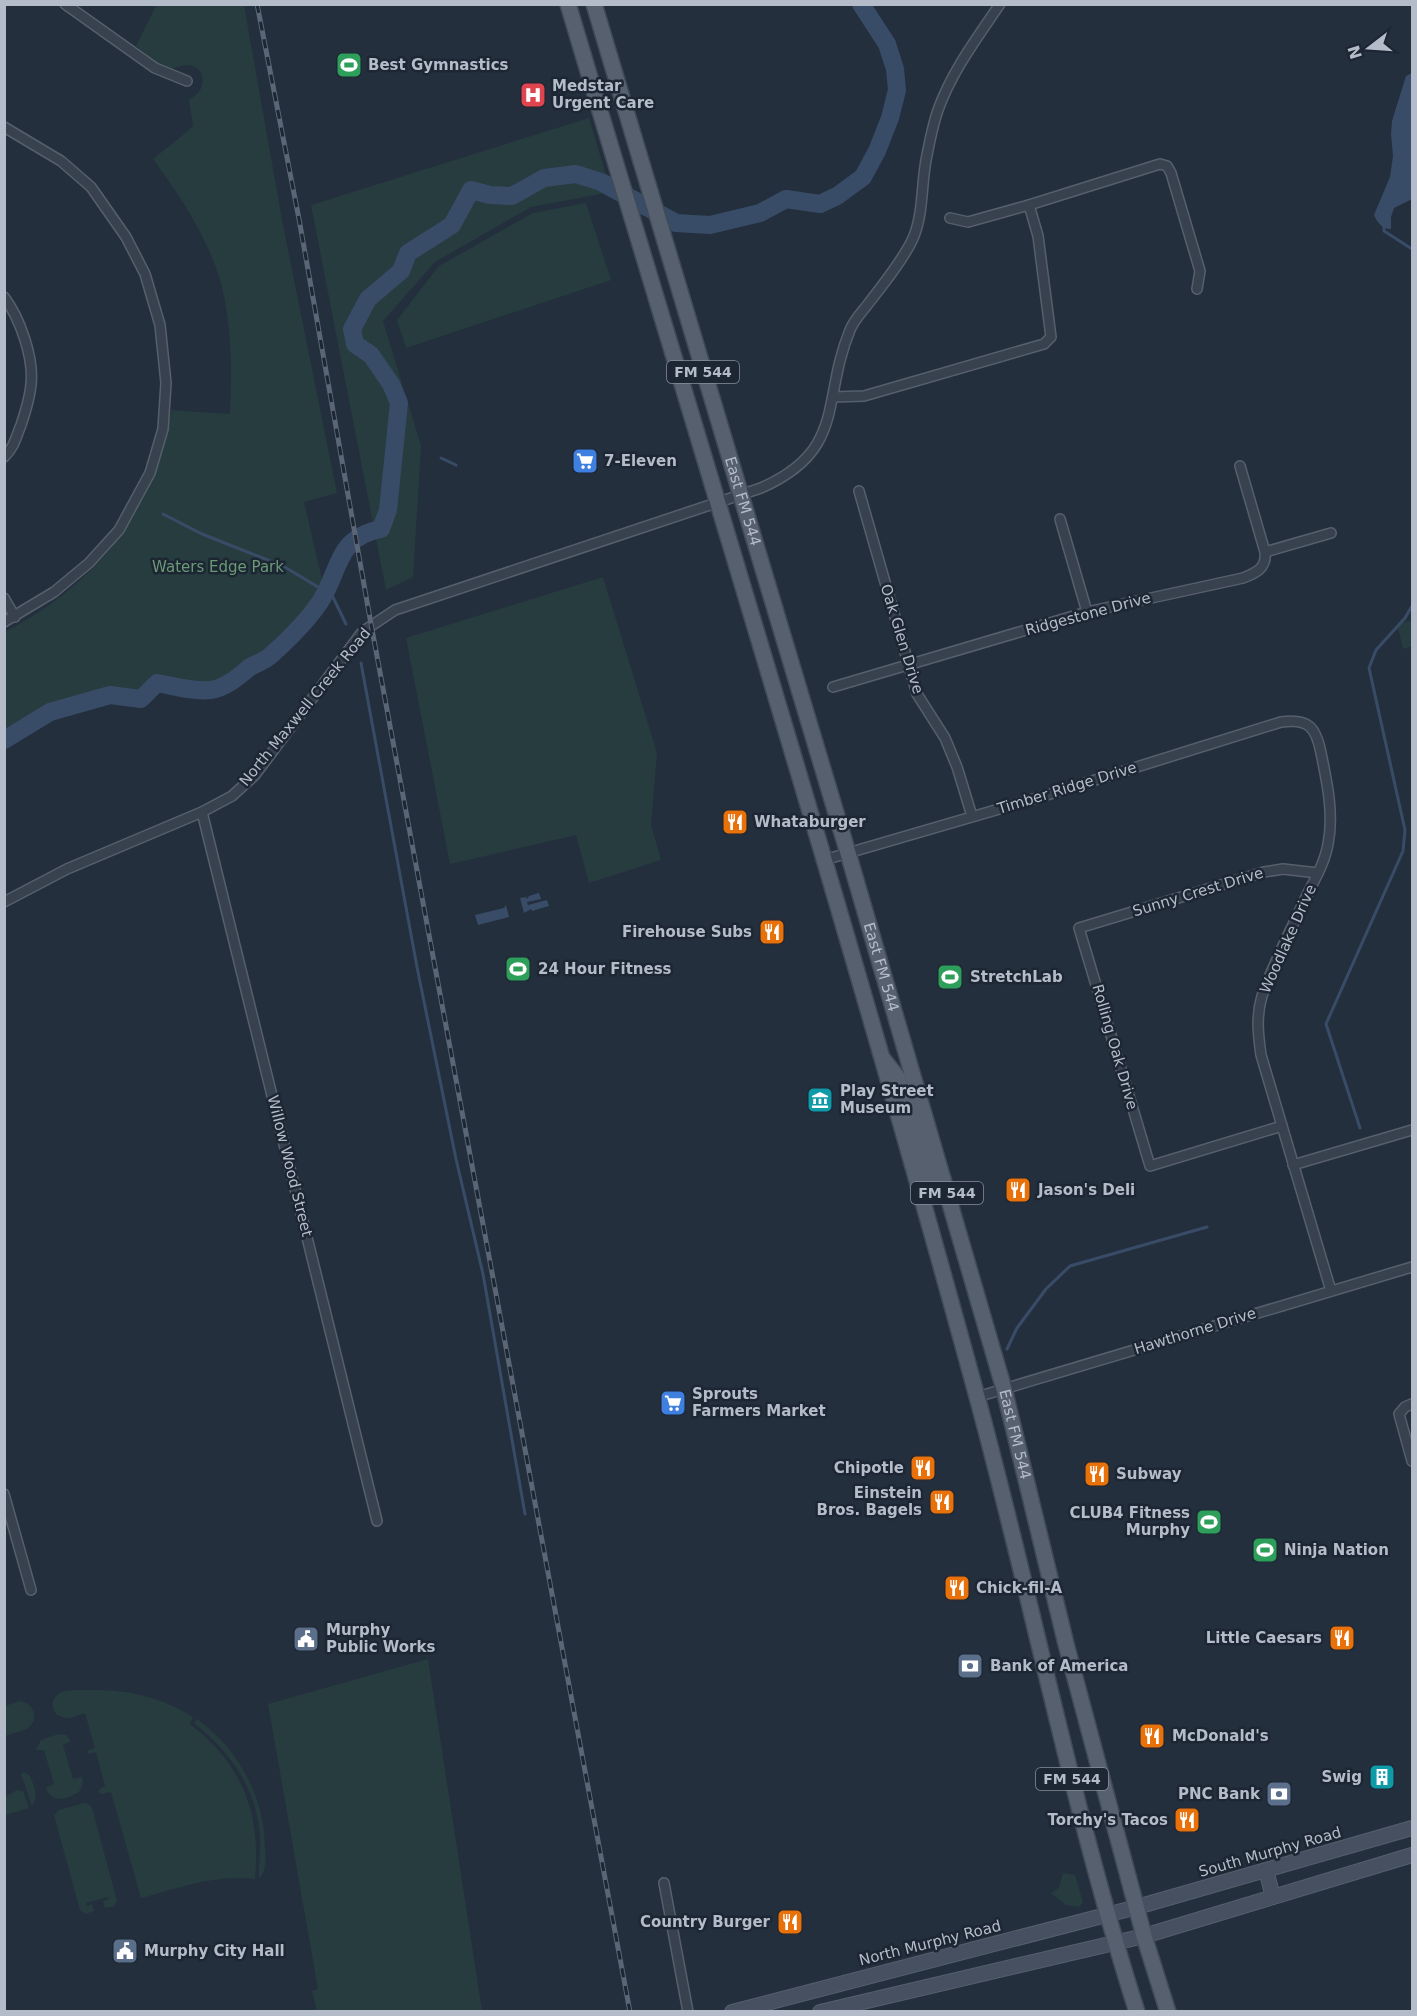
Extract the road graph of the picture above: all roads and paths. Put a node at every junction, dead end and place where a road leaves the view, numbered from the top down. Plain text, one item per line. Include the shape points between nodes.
1 (65, 4) edge
2 (568, 4) edge
3 (594, 4) edge
4 (1000, 4) edge
5 (187, 81) dead end
6 (4, 127) edge
7 (1029, 205) junction
8 (950, 218) dead end
9 (1197, 289) dead end
10 (4, 297) edge
11 (833, 397) junction
12 (4, 457) edge
13 (1240, 466) dead end
14 (859, 491) dead end
15 (739, 494) junction
16 (718, 501) junction
17 (1060, 519) dead end
18 (1331, 532) dead end
19 (1265, 552) junction
20 (4, 598) edge
21 (1087, 612) junction
22 (15, 617) junction
23 (4, 622) edge
24 (908, 665) junction
25 (833, 687) dead end
26 (1310, 726) joint
27 (202, 812) junction
28 (972, 816) junction
29 (848, 853) junction
30 (824, 860) junction
31 (1318, 873) junction
32 (4, 902) edge
33 (1079, 928) joint
34 (880, 1055) junction
35 (1282, 1126) junction
36 (1413, 1130) edge
37 (1293, 1165) junction
38 (943, 1179) junction
39 (1413, 1267) edge
40 (1331, 1291) junction
41 (1004, 1389) junction
42 (977, 1396) junction
43 (1413, 1404) edge
44 (1413, 1461) edge
45 (4, 1494) edge
46 (377, 1521) dead end
47 (31, 1590) dead end
48 (1081, 1699) junction
49 (1054, 1704) junction
50 (1413, 1828) edge
51 (1369, 1840) junction
52 (1413, 1855) edge
53 (1376, 1865) junction
54 (1266, 1870) junction
55 (664, 1883) dead end
56 (1273, 1897) junction
57 (1137, 1907) junction
58 (1108, 1914) junction
59 (1144, 1936) junction
60 (1115, 1943) junction
61 (844, 1982) junction
62 (850, 2004) junction
63 (688, 2012) edge
64 (732, 2012) edge
65 (820, 2012) edge
66 (1137, 2012) edge
67 (1168, 2012) edge

1 - 5 street via 155,68
2 - 16 main road, East FM 544 / FM 544
3 - 15 main road, East FM 544 / FM 544
4 - 11 street, North Maxwell Creek Road via 948,85 926,158 922,207 914,237 852,325 844,343
6 - 22 street via 61,161 91,187 126,237 145,274 160,325 166,383 163,429 150,473 118,530 89,564
7 - 8 street via 968,222
7 - 9 street via 1160,164 1167,166 1200,271
7 - 11 street via 1038,236 1051,337 1044,345 864,396
10 - 12 street via 28,348 32,384 12,450
11 - 15 street, North Maxwell Creek Road via 824,431 809,456 779,480
13 - 19 street
14 - 24 street, Oak Glen Drive
15 - 16 street, North Maxwell Creek Road
15 - 29 main road, East FM 544 / FM 544
16 - 27 street, North Maxwell Creek Road via 382,617 355,639 255,775 232,796
16 - 30 main road, East FM 544 / FM 544
17 - 21 street
18 - 19 street
19 - 21 street, Ridgestone Drive via 1262,568 1243,578
20 - 22 street
21 - 24 street, Ridgestone Drive
22 - 23 street
24 - 25 street, Ridgestone Drive
24 - 28 street, Oak Glen Drive via 917,694 945,738
26 - 28 street, Timber Ridge Drive via 1294,720 1281,722
26 - 31 street, Woodlake Drive via 1320,748 1330,798 1329,842
27 - 32 street, North Maxwell Creek Road via 67,869
27 - 46 street, Willow Wood Street
28 - 29 street, Timber Ridge Drive
29 - 30 street, Timber Ridge Drive
29 - 38 main road, East FM 544 / FM 544
30 - 34 main road, East FM 544 / FM 544
31 - 33 street, Sunny Crest Drive via 1282,869 1264,872
31 - 35 street, Woodlake Drive via 1276,962 1256,1025
33 - 35 street, Rolling Oak Drive via 1150,1166
34 - 38 main road via 898,1078 931,1181
34 - 42 main road, East FM 544 / FM 544
35 - 37 street, Woodlake Drive
36 - 37 street
37 - 40 street, Woodlake Drive
38 - 41 main road, East FM 544 / FM 544
39 - 40 street, Hawthorne Drive
40 - 41 street, Hawthorne Drive
41 - 42 street, Hawthorne Drive
41 - 48 main road, East FM 544 / FM 544
42 - 49 main road, East FM 544 / FM 544
43 - 44 street via 1399,1414
45 - 47 street
48 - 49 main road
48 - 57 main road, East FM 544 / FM 544
49 - 58 main road, East FM 544 / FM 544
50 - 51 main road, South Murphy Road
51 - 53 main road
51 - 54 main road, South Murphy Road
52 - 53 main road
53 - 56 main road
54 - 56 main road
54 - 57 main road, South Murphy Road
55 - 63 street
56 - 59 main road
57 - 58 main road, North Murphy Road
57 - 59 main road, East FM 544 / FM 544
58 - 60 main road, FM 544
58 - 61 main road, North Murphy Road
59 - 60 main road
59 - 67 main road, FM 544
60 - 62 main road
60 - 66 main road, FM 544
61 - 62 main road
61 - 64 main road, North Murphy Road
62 - 65 main road

